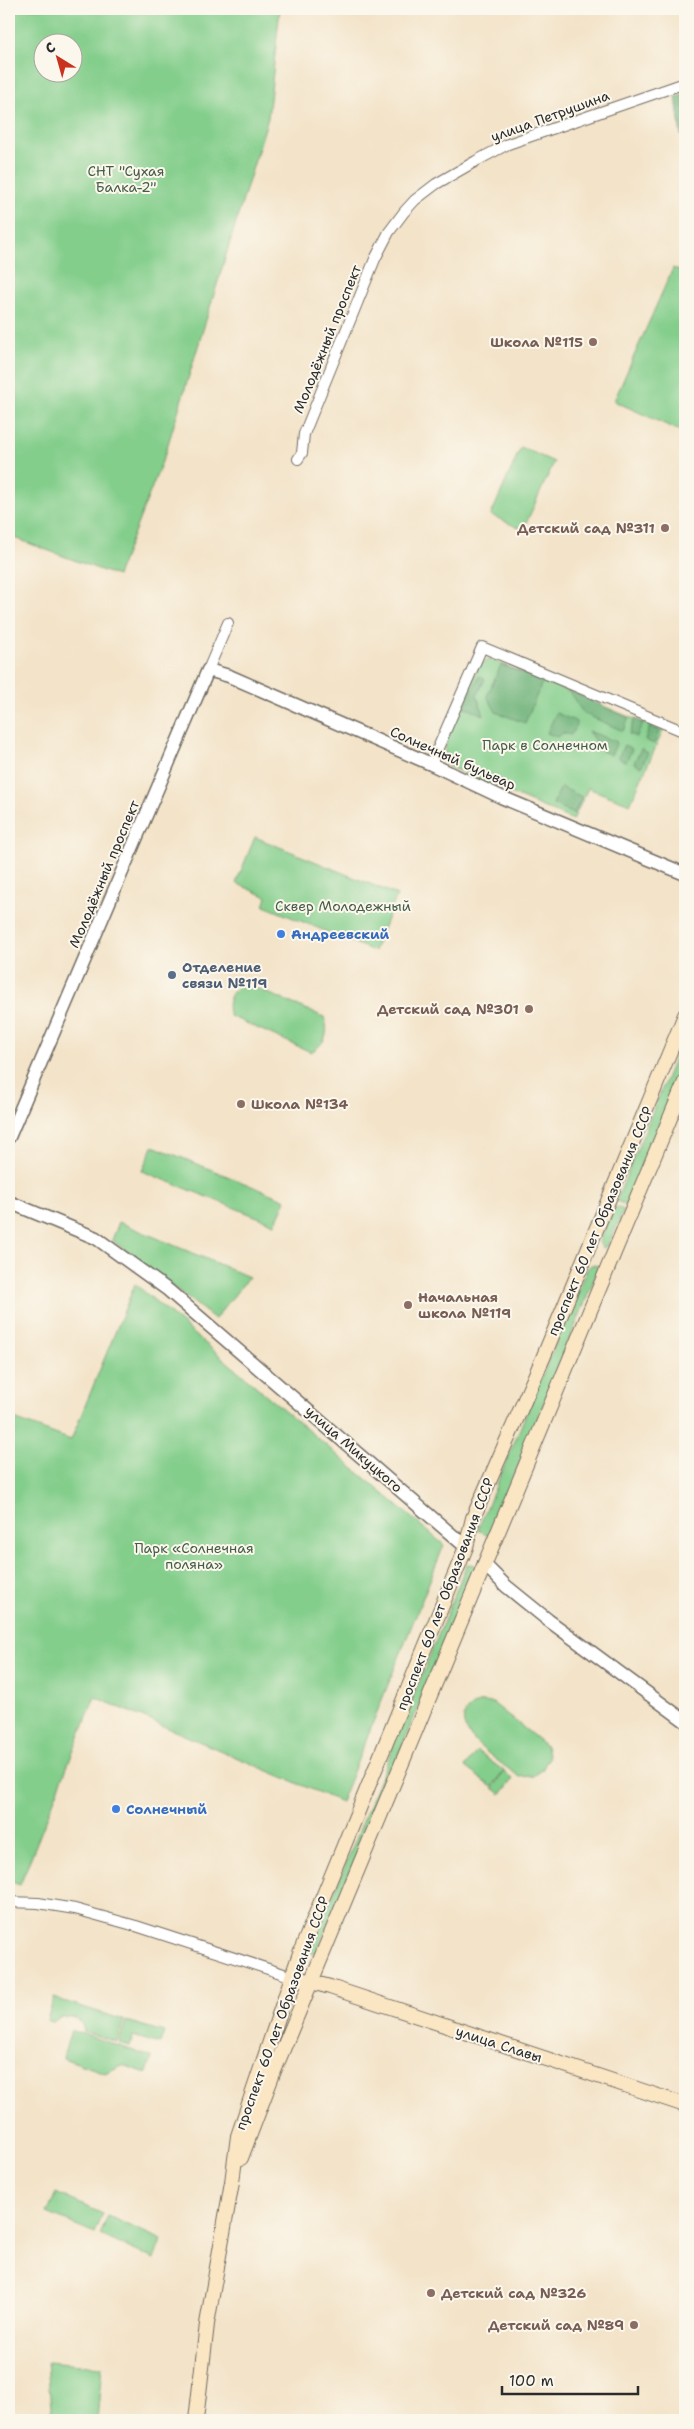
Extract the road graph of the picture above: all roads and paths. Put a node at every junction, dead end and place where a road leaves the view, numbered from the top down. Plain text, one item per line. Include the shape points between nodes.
1 (685, 83) edge
2 (389, 232) joint
3 (298, 459) dead end
4 (228, 623) dead end
5 (208, 670) junction
6 (685, 732) edge
7 (431, 764) junction
8 (685, 874) edge
9 (685, 1016) edge
10 (685, 1082) edge
11 (9, 1137) edge
12 (9, 1202) edge
13 (588, 1252) junction
14 (609, 1262) junction
15 (466, 1546) junction
16 (484, 1564) junction
17 (685, 1721) edge
18 (9, 1902) edge
19 (293, 1977) junction
20 (313, 1982) junction
21 (685, 2105) edge
22 (232, 2182) junction
23 (196, 2420) edge

1 - 2 street, улица Петрушина via 508,144 429,190 404,212
2 - 3 street, Молодёжный проспект via 308,425
4 - 5 street, Молодёжный проспект
5 - 7 street, Солнечный бульвар via 229,676
5 - 11 street, Молодёжный проспект
6 - 7 street via 482,647
7 - 8 street, Солнечный бульвар
9 - 13 main road, проспект 60 лет Образования СССР
10 - 14 main road, проспект 60 лет Образования СССР
12 - 15 street, улица Микуцкого via 96,1238 168,1290
13 - 14 main road
13 - 15 main road, проспект 60 лет Образования СССР via 473,1518
14 - 16 main road, проспект 60 лет Образования СССР
15 - 16 main road, улица Микуцкого
15 - 19 main road, проспект 60 лет Образования СССР
16 - 17 street, улица Микуцкого via 548,1620
16 - 20 main road, проспект 60 лет Образования СССР
18 - 19 street via 38,1903 83,1911
19 - 20 main road, улица Славы
19 - 22 main road, проспект 60 лет Образования СССР via 238,2136
20 - 21 main road, улица Славы
20 - 22 main road, проспект 60 лет Образования СССР via 252,2124
22 - 23 main road, проспект 60 лет Образования СССР via 207,2324

